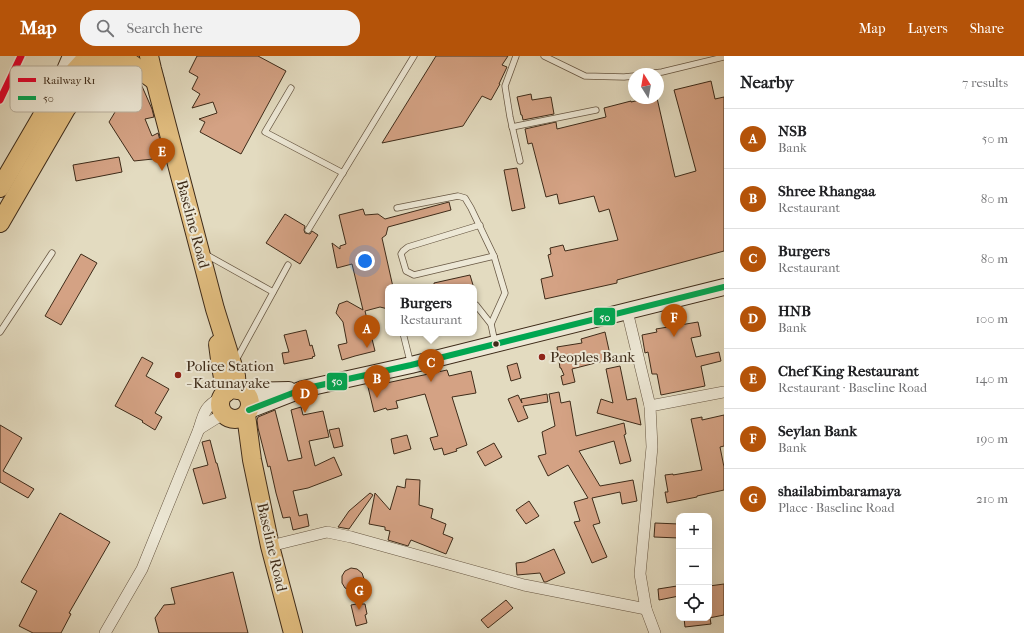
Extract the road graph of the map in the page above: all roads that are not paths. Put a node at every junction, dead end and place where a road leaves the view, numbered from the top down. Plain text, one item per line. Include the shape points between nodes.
1 (71, 56) edge
2 (414, 56) edge
3 (516, 56) edge
4 (544, 56) edge
5 (724, 57) edge
6 (97, 60) edge
7 (152, 65) edge
8 (67, 66) edge
9 (664, 72) edge
10 (628, 77) edge
11 (291, 88) dead end
12 (596, 110) dead end
13 (44, 112) edge
14 (64, 112) edge
15 (512, 127) junction
16 (520, 161) dead end
17 (343, 173) junction
18 (0, 188) edge
19 (397, 208) dead end
20 (0, 223) edge
21 (480, 225) junction
22 (308, 230) dead end
23 (200, 251) junction
24 (52, 253) dead end
25 (494, 256) junction
26 (288, 265) dead end
27 (724, 287) edge
28 (273, 292) junction
29 (477, 306) edge
30 (215, 309) junction
31 (627, 311) junction
32 (491, 324) junction
33 (0, 332) edge
34 (404, 336) edge
35 (495, 343) junction
36 (411, 365) junction
37 (233, 366) junction
38 (724, 392) edge
39 (235, 404) junction
40 (650, 406) junction
41 (199, 429) junction
42 (270, 546) junction
43 (646, 609) junction
44 (105, 633) edge
45 (293, 633) edge
46 (655, 633) edge

1 - 8 main road
2 - 17 lane
3 - 15 lane via 505,86
4 - 10 lane via 585,76
5 - 9 lane
6 - 7 main road
7 - 23 main road, Baseline Road
11 - 17 lane via 265,132
12 - 15 lane
13 - 18 main road
14 - 20 main road
15 - 16 lane
17 - 22 lane
19 - 21 lane via 458,196 464,198
21 - 25 lane
21 - 25 lane via 408,247 401,254 406,271 414,275
23 - 28 lane
23 - 30 main road, Baseline Road
24 - 33 lane
25 - 32 lane via 505,293
26 - 28 lane
27 - 31 main road
28 - 37 lane
29 - 32 lane
30 - 37 main road, Baseline Road
30 - 39 main road, Baseline Road via 220,367
31 - 35 main road
31 - 40 street
32 - 35 lane
34 - 36 lane
35 - 36 main road
36 - 39 main road
37 - 39 main road, Baseline Road via 236,376
38 - 40 street
39 - 41 street
39 - 41 street via 212,402
39 - 42 main road, Baseline Road via 252,460
40 - 43 street via 652,447 640,574
41 - 44 street via 142,568
42 - 43 street via 327,532 524,585
42 - 45 main road, Baseline Road
43 - 46 street

